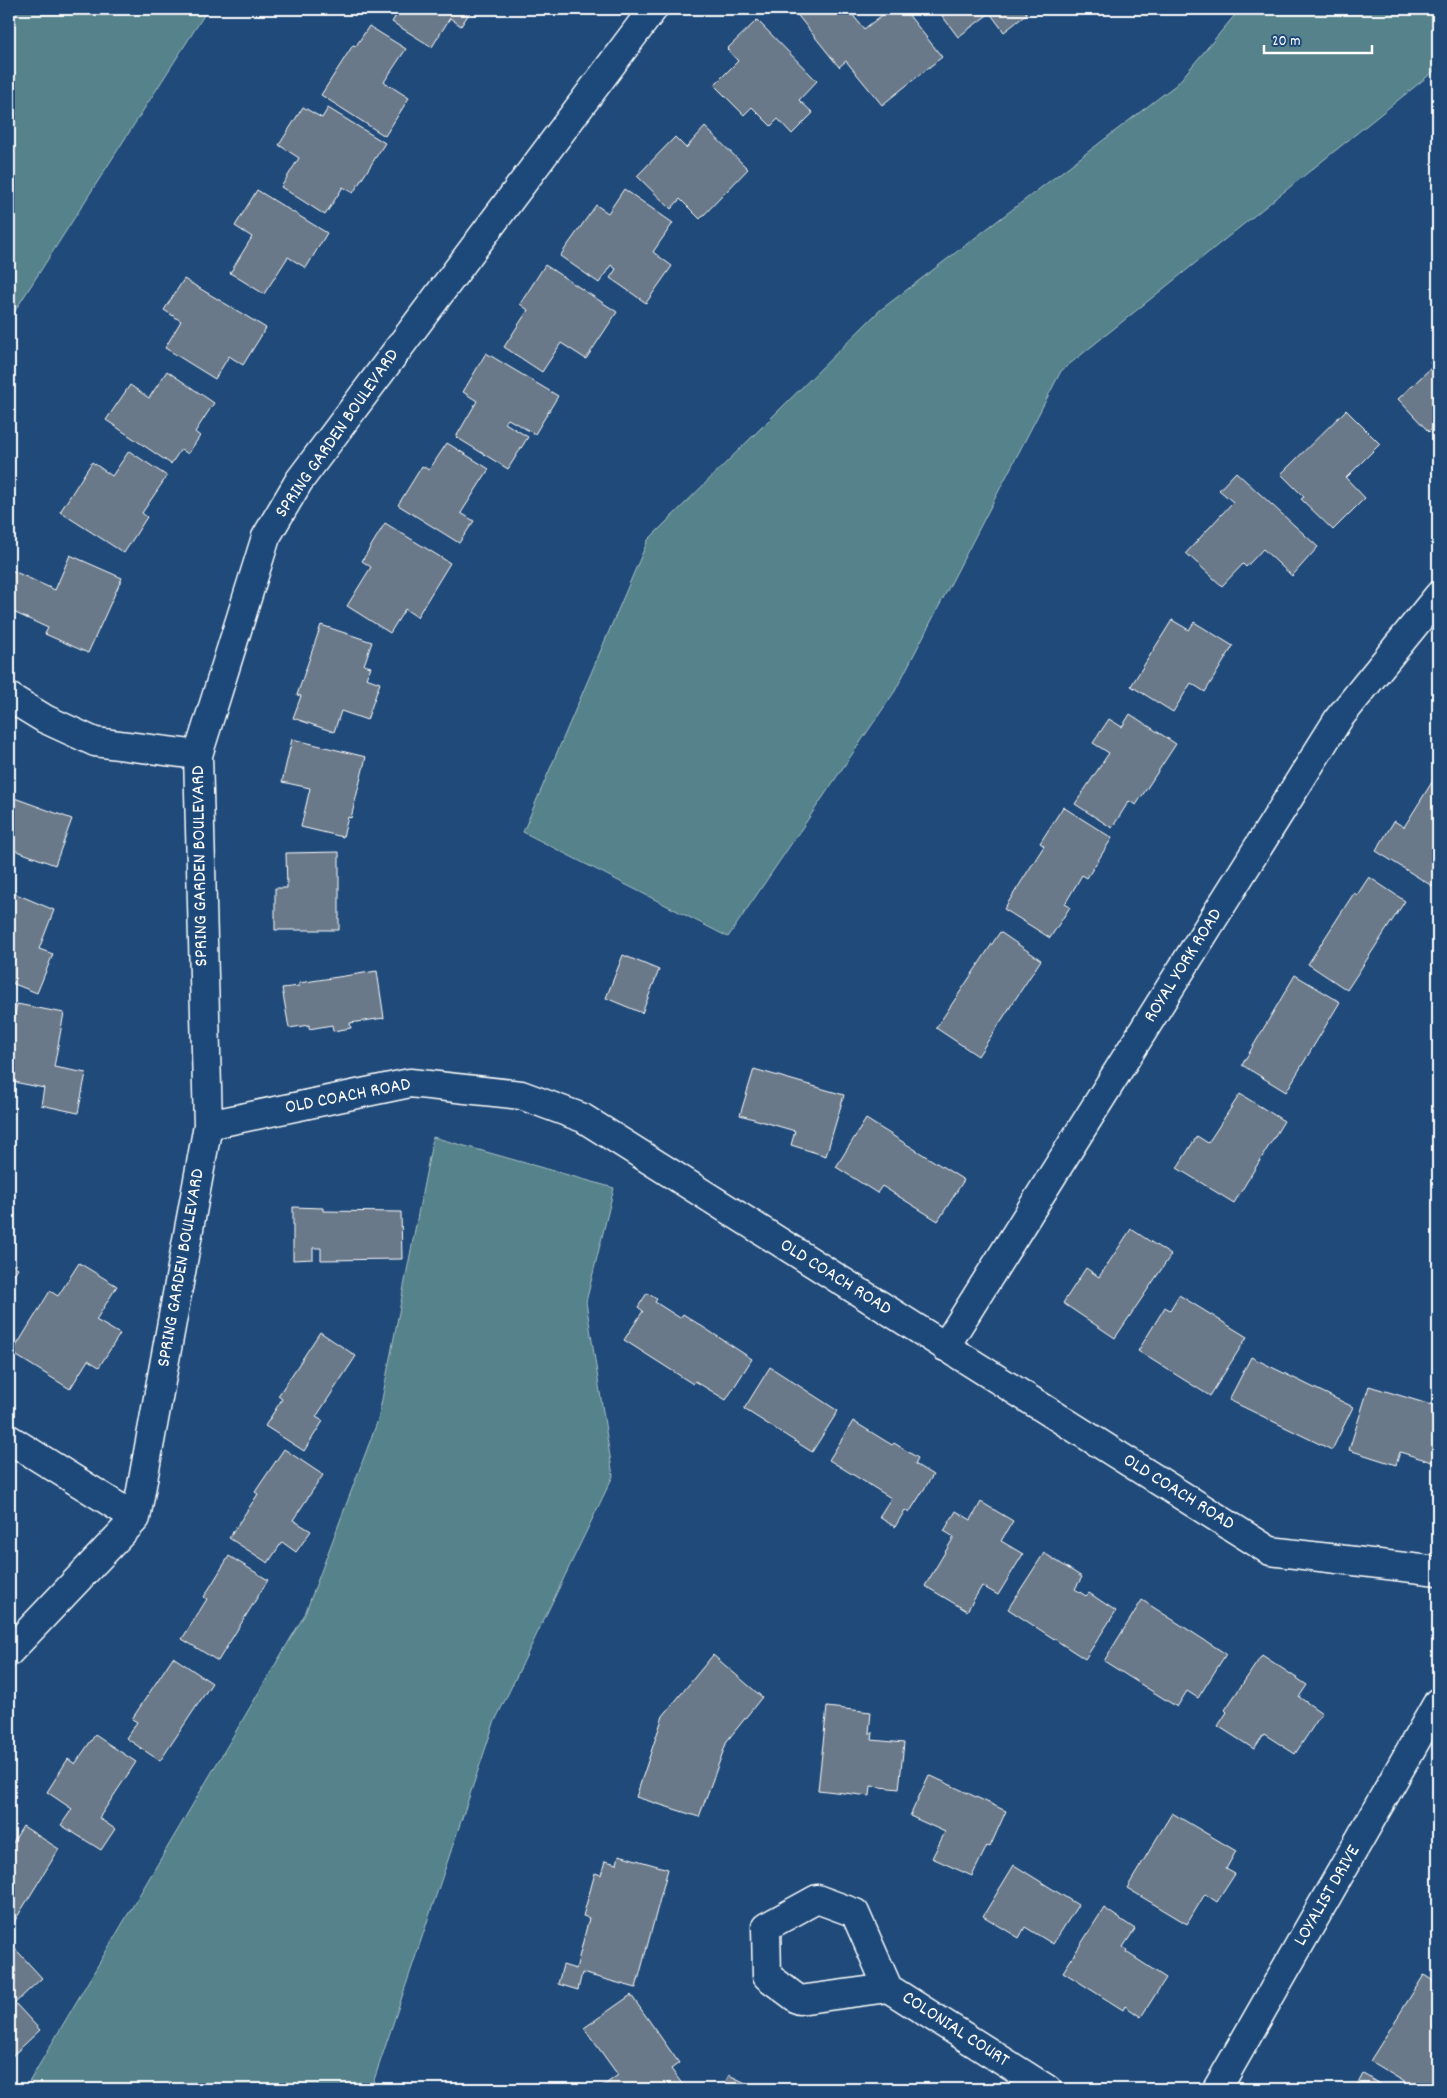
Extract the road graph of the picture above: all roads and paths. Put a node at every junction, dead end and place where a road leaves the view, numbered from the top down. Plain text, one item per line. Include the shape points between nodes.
1 (653, 9) edge
2 (1438, 596) edge
3 (9, 697) edge
4 (198, 755) junction
5 (208, 1126) junction
6 (944, 1347) junction
7 (9, 1439) edge
8 (136, 1518) junction
9 (1438, 1571) edge
10 (9, 1652) edge
11 (1438, 1702) edge
12 (888, 1988) junction
13 (1047, 2089) edge
14 (1217, 2089) edge

1 - 4 street, SPRING GARDEN BOULEVARD via 298,481 266,537
2 - 6 street, ROYAL YORK ROAD via 1339,718
3 - 4 street via 45,719 95,742
4 - 5 street, SPRING GARDEN BOULEVARD
5 - 6 street, OLD COACH ROAD via 410,1083 521,1094 583,1118
5 - 8 street, SPRING GARDEN BOULEVARD
6 - 9 street, OLD COACH ROAD via 1270,1551
7 - 8 street
8 - 10 street
11 - 14 street, LOYALIST DRIVE
12 - 12 street, COLONIAL COURT via 855,1913 817,1899 766,1927 767,1976 799,2000
12 - 13 street, COLONIAL COURT

